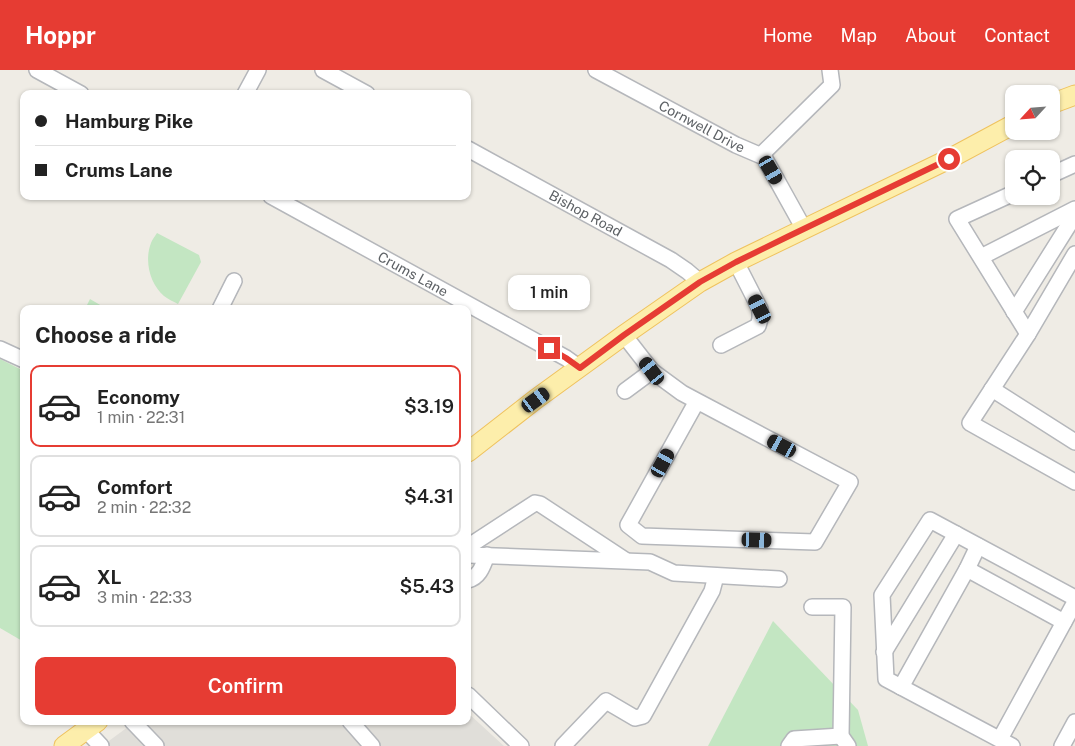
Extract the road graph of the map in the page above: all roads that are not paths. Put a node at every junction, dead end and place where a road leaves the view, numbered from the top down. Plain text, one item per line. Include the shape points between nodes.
1 (37, 70) edge
2 (258, 70) edge
3 (323, 70) edge
4 (596, 70) edge
5 (830, 70) edge
6 (74, 90) edge
7 (247, 90) edge
8 (360, 90) edge
9 (1075, 94) edge
10 (1060, 100) edge
11 (1005, 129) edge
12 (471, 151) edge
13 (761, 155) junction
14 (1075, 164) edge
15 (1060, 171) edge
16 (1005, 196) edge
17 (278, 200) edge
18 (1075, 209) edge
19 (1075, 215) edge
20 (804, 229) junction
21 (1075, 254) edge
22 (980, 257) junction
23 (736, 262) junction
24 (234, 281) dead end
25 (700, 282) junction
26 (222, 305) edge
27 (469, 305) edge
28 (471, 306) edge
29 (1014, 312) junction
30 (1028, 334) junction
31 (624, 335) junction
32 (721, 346) dead end
33 (0, 349) edge
34 (20, 358) edge
35 (648, 366) junction
36 (580, 368) junction
37 (992, 389) junction
38 (625, 391) dead end
39 (697, 401) junction
40 (1075, 442) edge
41 (471, 450) edge
42 (1075, 482) edge
43 (956, 534) junction
44 (978, 546) junction
45 (473, 551) edge
46 (626, 560) junction
47 (967, 569) junction
48 (716, 576) junction
49 (471, 579) edge
50 (779, 579) dead end
51 (1075, 598) edge
52 (1075, 602) edge
53 (812, 607) dead end
54 (1064, 622) junction
55 (884, 652) junction
56 (902, 687) junction
57 (471, 698) edge
58 (1075, 722) edge
59 (136, 725) edge
60 (354, 725) edge
61 (92, 726) edge
62 (844, 741) edge
63 (1006, 743) edge
64 (64, 746) edge
65 (101, 746) edge
66 (156, 746) edge
67 (372, 746) edge
68 (521, 746) edge
69 (563, 746) edge
70 (789, 746) edge
71 (1062, 746) edge

1 - 6 street
2 - 7 street
3 - 8 street
4 - 13 street, Cornwell Drive via 736,145
5 - 13 street via 832,85
9 - 10 main road
11 - 20 main road
12 - 25 street, Bishop Road via 671,260
13 - 20 street, Cornwell Drive
14 - 15 street
16 - 22 street via 956,219
17 - 27 street, Crums Lane
18 - 22 street
19 - 29 street
20 - 23 main road
21 - 30 street
22 - 29 street
23 - 25 main road
23 - 32 street via 760,309 760,319 758,326
24 - 26 street
25 - 31 main road
28 - 36 street, Crums Lane
29 - 30 street
30 - 37 street
31 - 35 street
31 - 36 main road
33 - 34 street
35 - 38 street via 636,368 635,375 639,381
35 - 39 street
36 - 41 main road
37 - 40 street
37 - 42 street via 970,423
39 - 39 street via 850,482 815,542 642,536 628,525
43 - 44 street
43 - 55 street
43 - 55 street via 930,520 882,595
44 - 47 street
44 - 51 street
45 - 46 street
45 - 46 street via 535,503
45 - 49 street via 479,573
46 - 48 street via 650,562 674,572
47 - 54 street
47 - 56 street
48 - 50 street
48 - 69 street via 712,591 643,716 635,718 606,701
52 - 54 street
53 - 62 street via 843,606
54 - 63 street
55 - 56 street via 886,679
56 - 63 street
57 - 68 street
58 - 71 street
59 - 66 street
60 - 67 street
61 - 64 main road
61 - 65 street
62 - 70 street via 794,739

